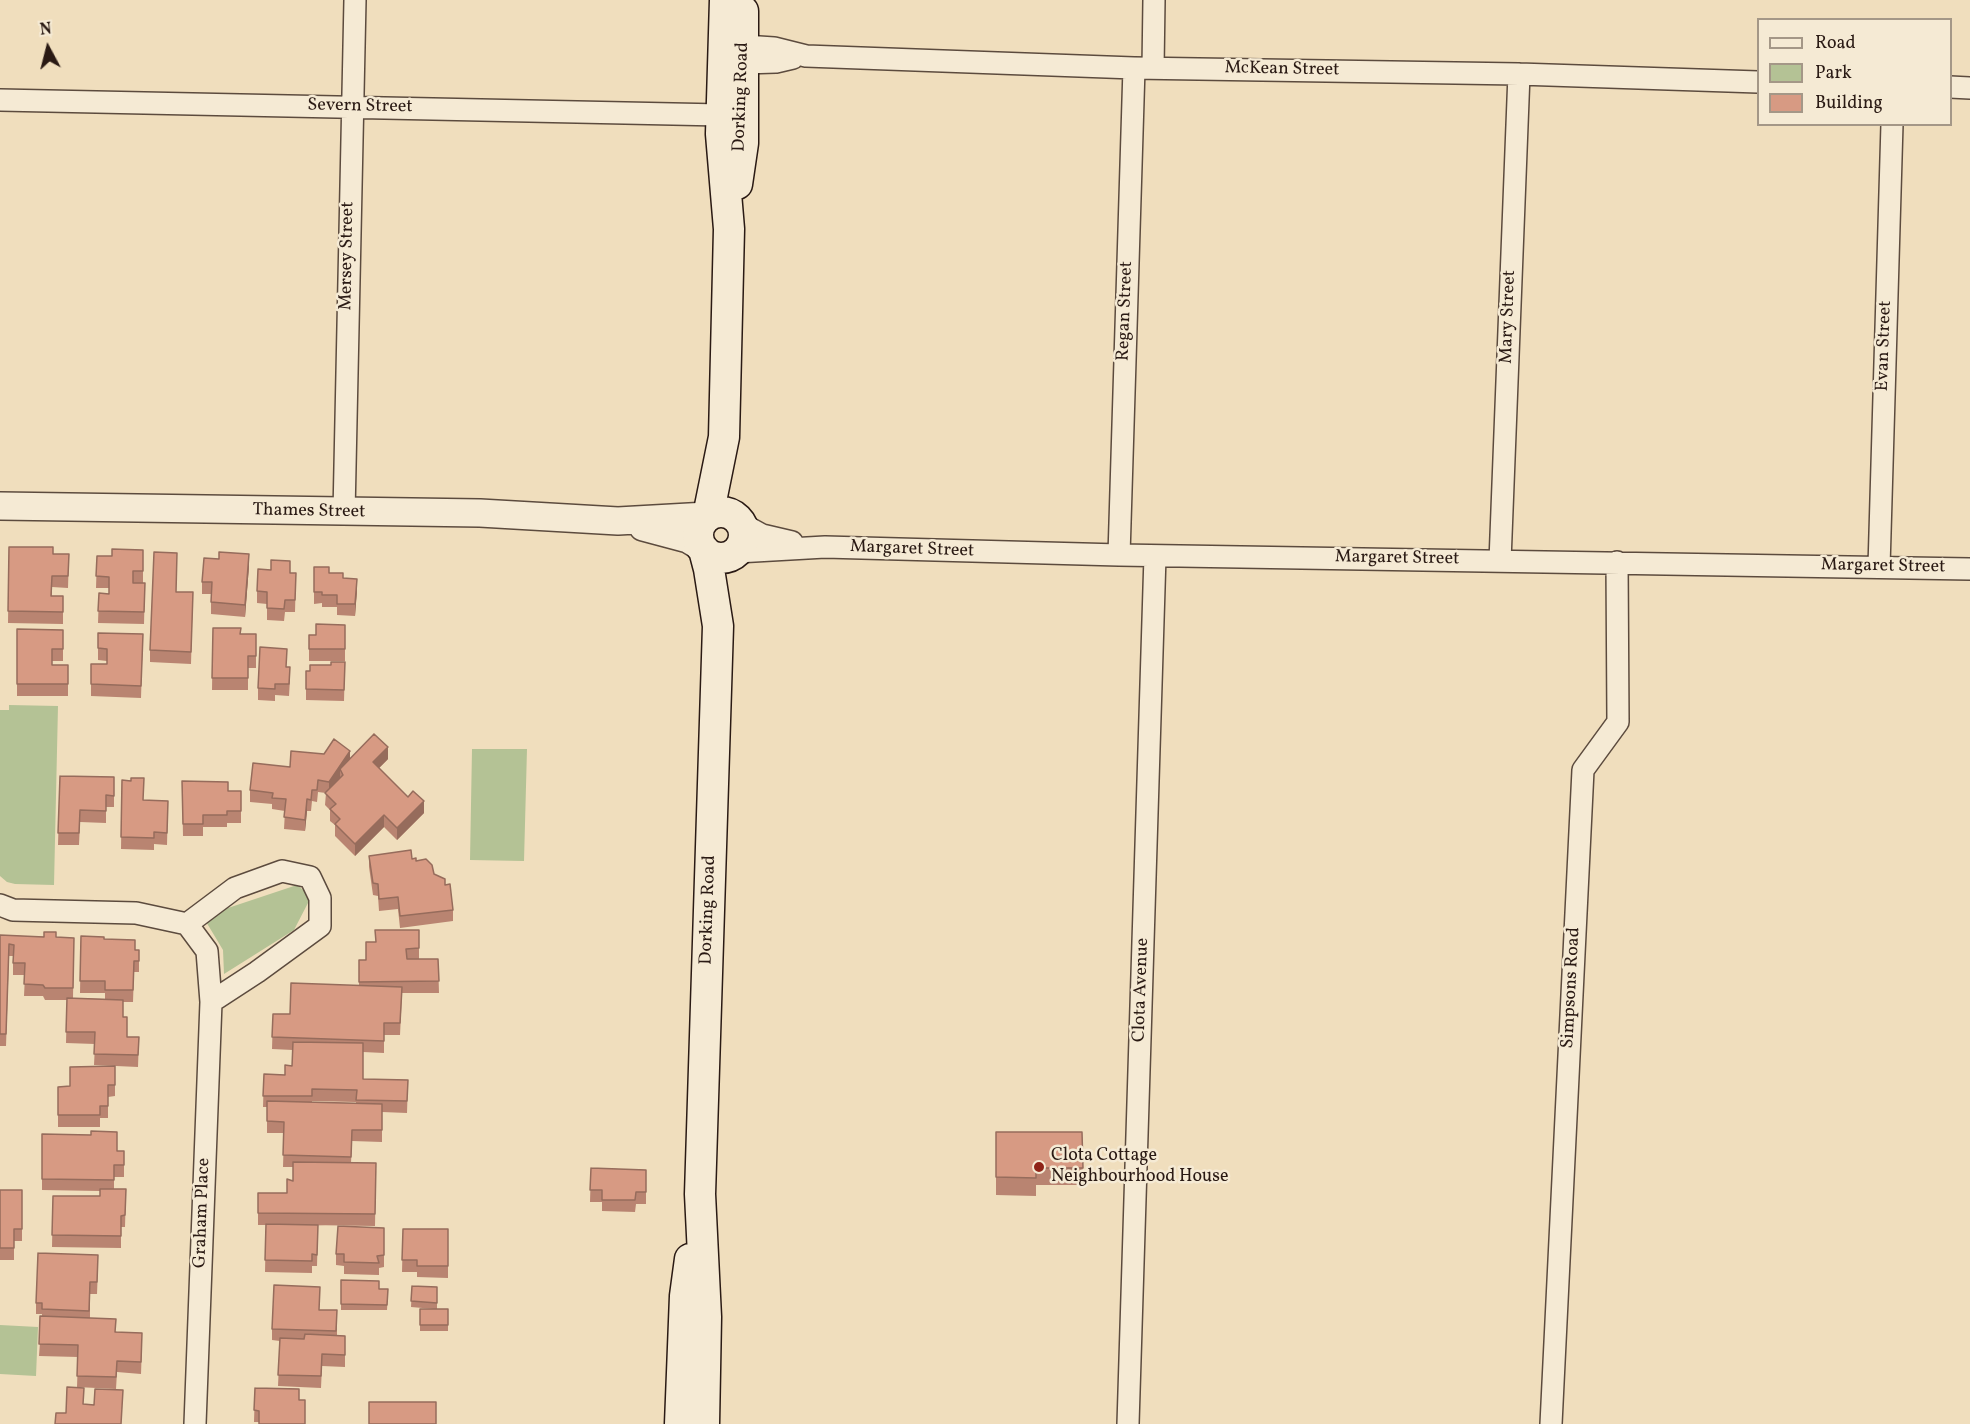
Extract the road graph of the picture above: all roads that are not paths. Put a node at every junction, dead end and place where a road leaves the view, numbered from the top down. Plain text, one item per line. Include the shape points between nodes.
1 (355, 0) edge
2 (725, 0) edge
3 (742, 0) edge
4 (1154, 0) edge
5 (744, 55) junction
6 (1144, 68) junction
7 (1519, 74) junction
8 (1757, 82) edge
9 (1952, 87) edge
10 (1970, 88) edge
11 (0, 100) edge
12 (351, 107) junction
13 (721, 115) junction
14 (1892, 126) edge
15 (729, 229) junction
16 (724, 437) junction
17 (0, 506) edge
18 (344, 513) junction
19 (707, 516) junction
20 (618, 520) junction
21 (738, 537) junction
22 (702, 549) junction
23 (1119, 555) junction
24 (1155, 556) junction
25 (1500, 561) junction
26 (1617, 562) junction
27 (1879, 567) junction
28 (1970, 569) edge
29 (718, 626) junction
30 (0, 905) edge
31 (187, 924) junction
32 (211, 1002) junction
33 (694, 1348) junction
34 (195, 1424) edge
35 (680, 1424) edge
36 (704, 1424) edge
37 (1128, 1424) edge
38 (1551, 1424) edge

1 - 12 street, Mersey Street
2 - 13 main road, Dorking Road
3 - 5 main road, Dorking Road
4 - 6 street, Regan Street
5 - 6 street, McKean Street via 774,48 806,56
5 - 15 main road, Dorking Road via 743,143
6 - 7 street, McKean Street
6 - 23 street, Regan Street
7 - 8 street, McKean Street
7 - 25 street, Mary Street
9 - 10 street
11 - 12 street, Severn Street
12 - 13 street, Severn Street
12 - 18 street, Mersey Street
13 - 15 main road, Dorking Road
14 - 27 street, Evan Street
15 - 16 main road, Dorking Road
16 - 19 main road, Dorking Road
16 - 21 main road, Dorking Road
17 - 18 street, Thames Street
18 - 20 street, Thames Street
19 - 20 street, Thames Street
19 - 21 main road via 721,512 734,515
19 - 22 main road via 699,527
20 - 22 street, Thames Street via 688,540
21 - 22 main road via 722,558
21 - 23 street, Margaret Street via 756,533 825,547
21 - 29 main road, Dorking Road
22 - 29 main road, Dorking Road
23 - 24 street, Margaret Street
24 - 25 street, Margaret Street
24 - 37 street, Clota Avenue
25 - 26 street, Margaret Street
26 - 27 street, Margaret Street
26 - 38 street, Simpsons Road via 1618,722 1583,770
27 - 28 street, Margaret Street
29 - 33 main road, Dorking Road via 700,1194 706,1317
30 - 31 street via 13,910 136,913
31 - 32 street, Graham Place via 207,951
31 - 32 street via 235,888 282,871 310,877 320,898 320,926
32 - 34 street, Graham Place
33 - 35 main road, Dorking Road
33 - 36 main road, Dorking Road

